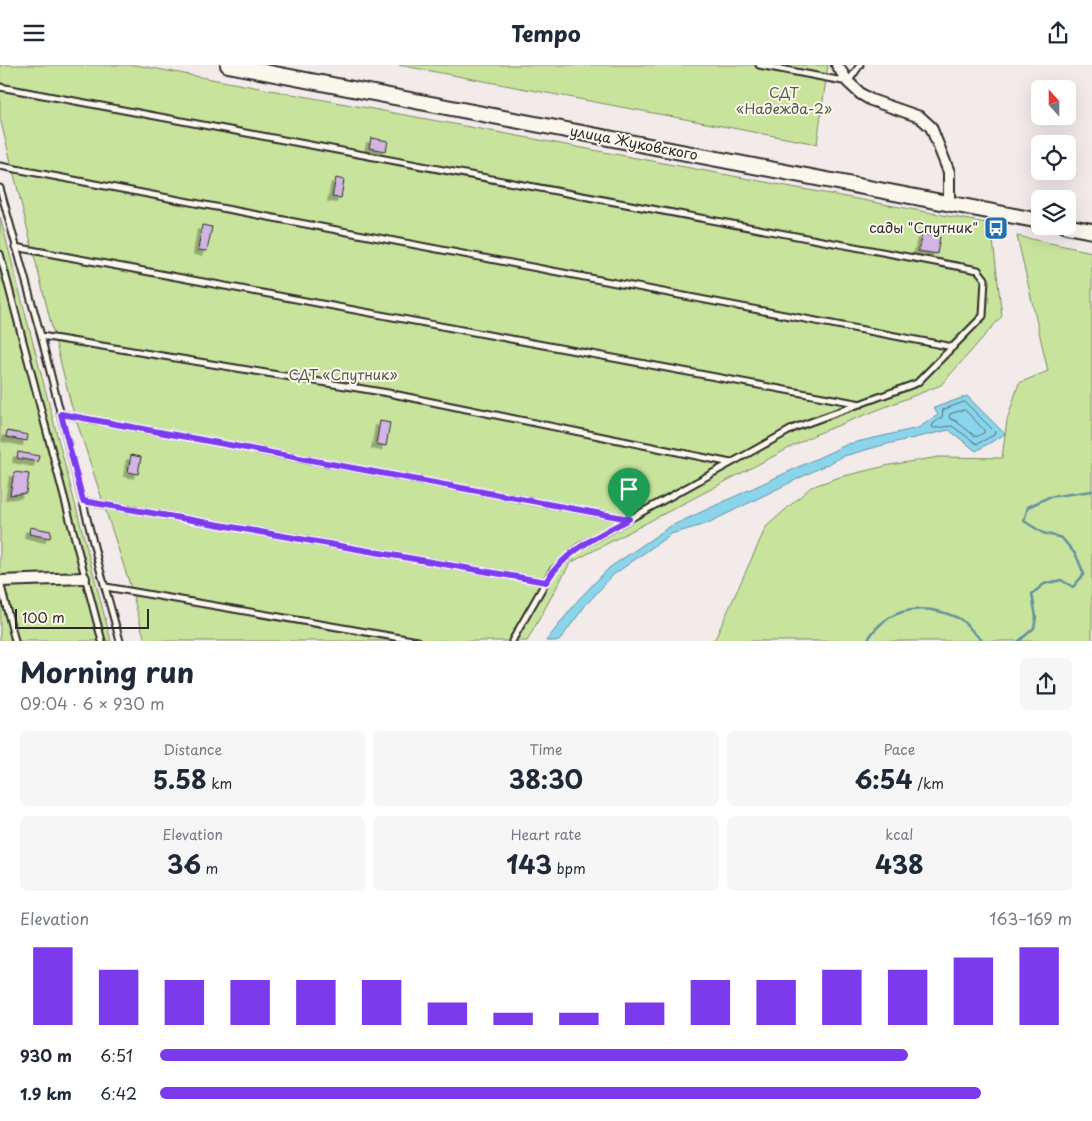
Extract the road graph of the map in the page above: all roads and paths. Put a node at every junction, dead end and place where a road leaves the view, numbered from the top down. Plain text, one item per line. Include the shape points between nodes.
1 (228, 65) edge
2 (760, 65) edge
3 (837, 65) edge
4 (860, 65) edge
5 (848, 82) junction
6 (0, 87) edge
7 (0, 166) edge
8 (0, 188) edge
9 (949, 203) junction
10 (1031, 219) edge
11 (1076, 228) edge
12 (1092, 231) edge
13 (15, 247) junction
14 (0, 254) edge
15 (40, 336) junction
16 (953, 347) junction
17 (861, 404) junction
18 (61, 414) junction
19 (731, 463) junction
20 (83, 501) junction
21 (629, 519) junction
22 (84, 578) junction
23 (0, 581) edge
24 (546, 582) junction
25 (106, 587) junction
26 (15, 641) edge
27 (102, 641) edge
28 (120, 641) edge
29 (418, 641) edge
30 (512, 641) edge

1 - 9 main road, улица Жуковского
2 - 5 lane
3 - 5 street
4 - 5 lane
5 - 9 street via 871,100 920,117 930,127 949,172
6 - 16 lane via 978,270 985,279 983,316
7 - 16 lane
8 - 13 lane
9 - 10 main road, улица Жуковского
11 - 12 main road
13 - 15 lane
13 - 17 lane
14 - 22 lane
15 - 18 lane
15 - 19 lane via 388,393
16 - 17 lane via 917,383
17 - 19 lane via 794,428
18 - 20 lane
18 - 21 lane
19 - 21 lane
20 - 24 lane
20 - 25 lane
21 - 24 lane via 579,547 552,571
22 - 23 street
22 - 27 lane
23 - 26 lane
24 - 30 lane
25 - 28 lane
25 - 29 lane

